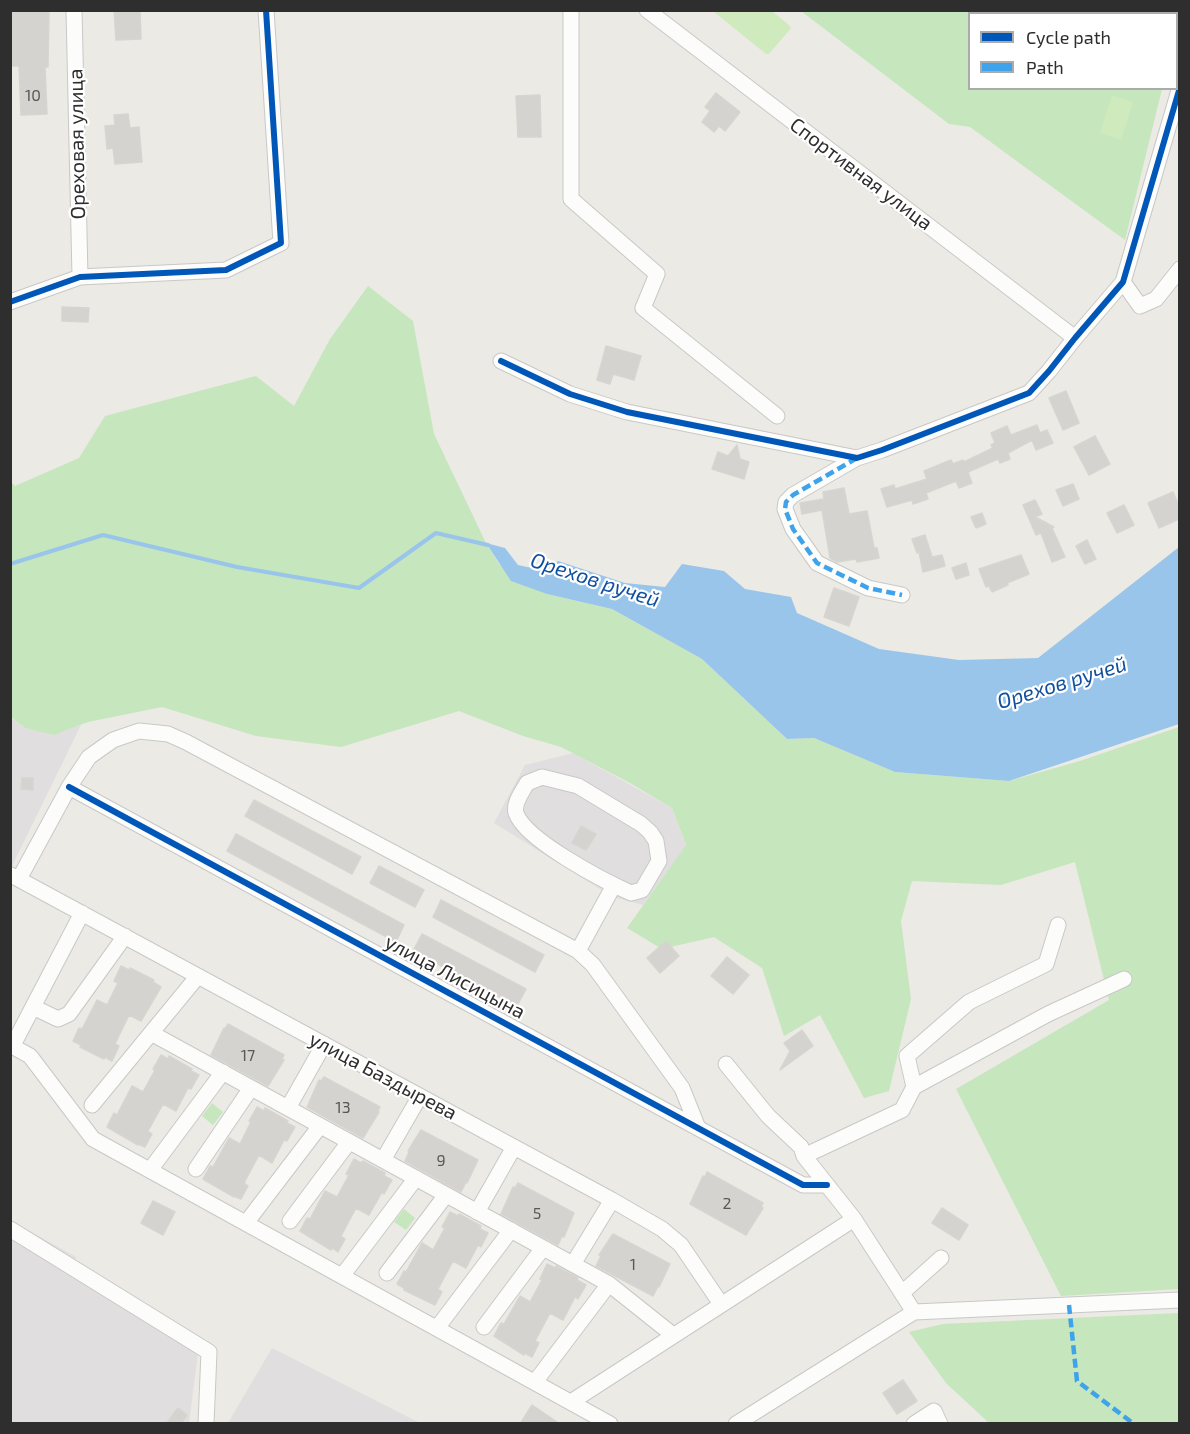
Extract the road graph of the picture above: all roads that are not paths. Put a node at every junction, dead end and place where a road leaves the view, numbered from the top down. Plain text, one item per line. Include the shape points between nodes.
1 (74, 10) edge
2 (266, 10) edge
3 (571, 10) edge
4 (647, 10) edge
5 (1179, 87) edge
6 (1179, 268) edge
7 (80, 277) junction
8 (1123, 282) junction
9 (10, 302) edge
10 (1074, 338) junction
11 (501, 361) dead end
12 (777, 416) dead end
13 (857, 458) junction
14 (902, 595) dead end
15 (69, 787) junction
16 (15, 877) edge
17 (614, 885) junction
18 (82, 913) junction
19 (1058, 925) dead end
20 (125, 936) junction
21 (578, 951) junction
22 (198, 976) junction
23 (1124, 979) dead end
24 (33, 1007) junction
25 (151, 1033) junction
26 (324, 1044) junction
27 (12, 1045) edge
28 (726, 1064) dead end
29 (223, 1072) junction
30 (914, 1087) junction
31 (251, 1088) junction
32 (420, 1096) junction
33 (92, 1105) dead end
34 (288, 1108) junction
35 (320, 1126) junction
36 (698, 1128) junction
37 (350, 1142) junction
38 (514, 1147) junction
39 (804, 1156) junction
40 (383, 1160) junction
41 (196, 1169) dead end
42 (150, 1170) junction
43 (416, 1178) junction
44 (827, 1185) junction
45 (446, 1195) junction
46 (612, 1200) junction
47 (477, 1212) junction
48 (854, 1219) junction
49 (290, 1221) dead end
50 (246, 1223) junction
51 (10, 1229) edge
52 (511, 1230) junction
53 (543, 1248) junction
54 (941, 1258) dead end
55 (573, 1264) junction
56 (387, 1273) dead end
57 (342, 1276) junction
58 (609, 1284) junction
59 (902, 1293) junction
60 (1179, 1300) edge
61 (721, 1304) junction
62 (914, 1312) junction
63 (484, 1327) dead end
64 (437, 1328) junction
65 (673, 1335) junction
66 (535, 1382) junction
67 (571, 1402) junction
68 (937, 1417) edge
69 (206, 1424) edge
70 (610, 1424) edge
71 (736, 1424) edge
72 (914, 1424) edge

1 - 7 street, Ореховая улица
2 - 7 street via 281,243 226,270
3 - 12 street via 571,199 657,274 643,308
4 - 10 street, Спортивная улица
5 - 8 street
6 - 8 street via 1156,299 1140,306
7 - 9 street
8 - 10 street
10 - 13 street via 1029,393
11 - 13 street via 570,394 627,412
13 - 14 street via 793,495 785,509 793,529 817,563 868,588
15 - 16 street
15 - 21 street via 89,757 113,740 139,731 168,734
15 - 36 street, улица Лисицына
16 - 18 street, улица Баздырева
17 - 17 street via 631,893 642,890 659,861 656,841 650,832 578,786 542,777 527,783 516,805 520,820 547,847
17 - 21 street
18 - 20 street, улица Баздырева
18 - 24 street
19 - 30 street via 1046,964 969,1002 907,1056
20 - 22 street, улица Баздырева
20 - 24 street via 69,1014 58,1019
21 - 36 street via 593,965 682,1088
22 - 25 street
22 - 26 street, улица Баздырева
23 - 30 street via 1048,1014
24 - 27 street
25 - 29 street
25 - 33 street
26 - 32 street, улица Баздырева
26 - 34 street
27 - 42 street via 30,1056 93,1139
28 - 39 street via 768,1116 801,1147
29 - 31 street
29 - 42 street
30 - 39 street via 902,1110
31 - 34 street
31 - 41 street
32 - 38 street, улица Баздырева
32 - 40 street
34 - 35 street
35 - 37 street
35 - 50 street
36 - 44 street, улица Лисицына via 803,1185
37 - 40 street
37 - 49 street
38 - 46 street, улица Баздырева
38 - 47 street
39 - 44 street
40 - 43 street
42 - 50 street
43 - 45 street
43 - 57 street
44 - 48 street
45 - 47 street
45 - 56 street
46 - 55 street
46 - 61 street, улица Баздырева via 662,1229 681,1245
47 - 52 street
48 - 59 street
48 - 61 street
50 - 57 street
51 - 69 street via 209,1352
52 - 53 street
52 - 64 street
53 - 55 street
53 - 63 street
54 - 59 street
55 - 58 street
57 - 64 street
58 - 65 street
58 - 66 street
59 - 62 street
60 - 62 street
61 - 65 street
62 - 71 street
64 - 66 street
65 - 67 street
66 - 67 street
67 - 70 street
68 - 72 street

